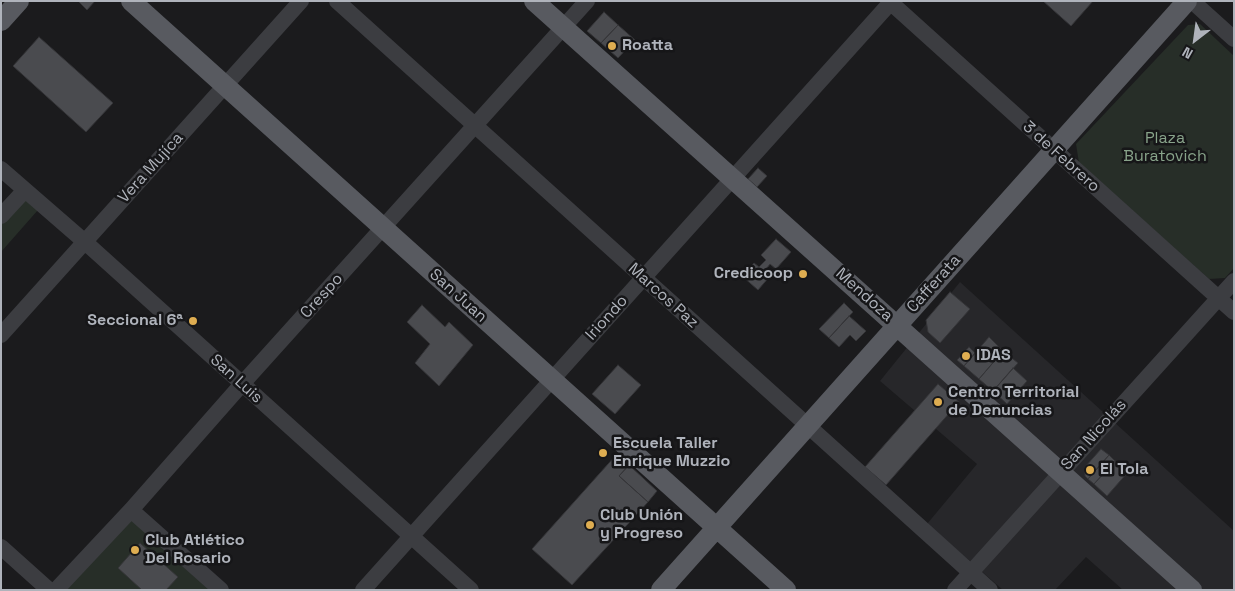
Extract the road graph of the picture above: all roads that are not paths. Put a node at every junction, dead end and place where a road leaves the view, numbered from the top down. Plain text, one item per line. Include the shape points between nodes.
1 (18, 1) edge
2 (131, 1) edge
3 (301, 1) edge
4 (337, 1) edge
5 (534, 1) edge
6 (587, 1) edge
7 (1187, 1) edge
8 (1192, 1) edge
9 (890, 2) edge
10 (1, 20) edge
11 (564, 27) junction
12 (1234, 39) edge
13 (225, 86) junction
14 (474, 126) junction
15 (1053, 151) junction
16 (1, 169) edge
17 (733, 178) junction
18 (25, 190) junction
19 (1, 216) edge
20 (382, 228) junction
21 (85, 242) junction
22 (643, 278) junction
23 (1234, 281) edge
24 (1218, 298) junction
25 (1234, 312) edge
26 (897, 325) junction
27 (1, 335) edge
28 (552, 380) junction
29 (242, 384) junction
30 (808, 426) junction
31 (1061, 472) junction
32 (131, 510) junction
33 (716, 528) junction
34 (411, 536) junction
35 (1, 547) edge
36 (971, 572) junction
37 (49, 590) edge
38 (56, 590) edge
39 (221, 590) edge
40 (362, 590) edge
41 (471, 590) edge
42 (661, 590) edge
43 (786, 590) edge
44 (955, 590) edge
45 (990, 590) edge
46 (1192, 590) edge

1 - 10 main road
2 - 13 main road, San Juan
3 - 13 street, Vera Mujíca
4 - 14 street, Marcos Paz
5 - 11 main road, Mendoza
6 - 11 street, Crespo
7 - 15 main road, Cafferata
8 - 12 street
9 - 15 street, 3 de Febrero
9 - 17 street, Iriondo
11 - 14 street, Crespo
11 - 17 main road, Mendoza
13 - 20 main road, San Juan
13 - 21 street, Vera Mujíca
14 - 20 street, Crespo
14 - 22 street, Marcos Paz
15 - 24 street, 3 de Febrero
15 - 26 main road, Cafferata
16 - 18 street, San Luis
17 - 22 street, Iriondo
17 - 26 main road, Mendoza
18 - 19 street
18 - 21 street, San Luis
20 - 28 main road, San Juan
20 - 29 street, Crespo
21 - 27 street, Vera Mujíca
21 - 29 street, San Luis
22 - 28 street, Iriondo
22 - 30 street, Marcos Paz
23 - 24 street, San Nicolás
24 - 25 street, 3 de Febrero
24 - 31 street, San Nicolás
26 - 30 main road, Cafferata
26 - 31 main road, Mendoza
28 - 33 main road, San Juan
28 - 34 street, Iriondo
29 - 32 street, Crespo
29 - 34 street, San Luis
30 - 33 main road, Cafferata
30 - 36 street, Marcos Paz
31 - 36 street, San Nicolás
31 - 46 main road, Mendoza
32 - 38 street, Crespo
32 - 39 street
33 - 42 main road, Cafferata
33 - 43 main road, San Juan
34 - 40 street, Iriondo
34 - 41 street, San Luis
35 - 37 street
36 - 44 street, San Nicolás
36 - 45 street, Marcos Paz

